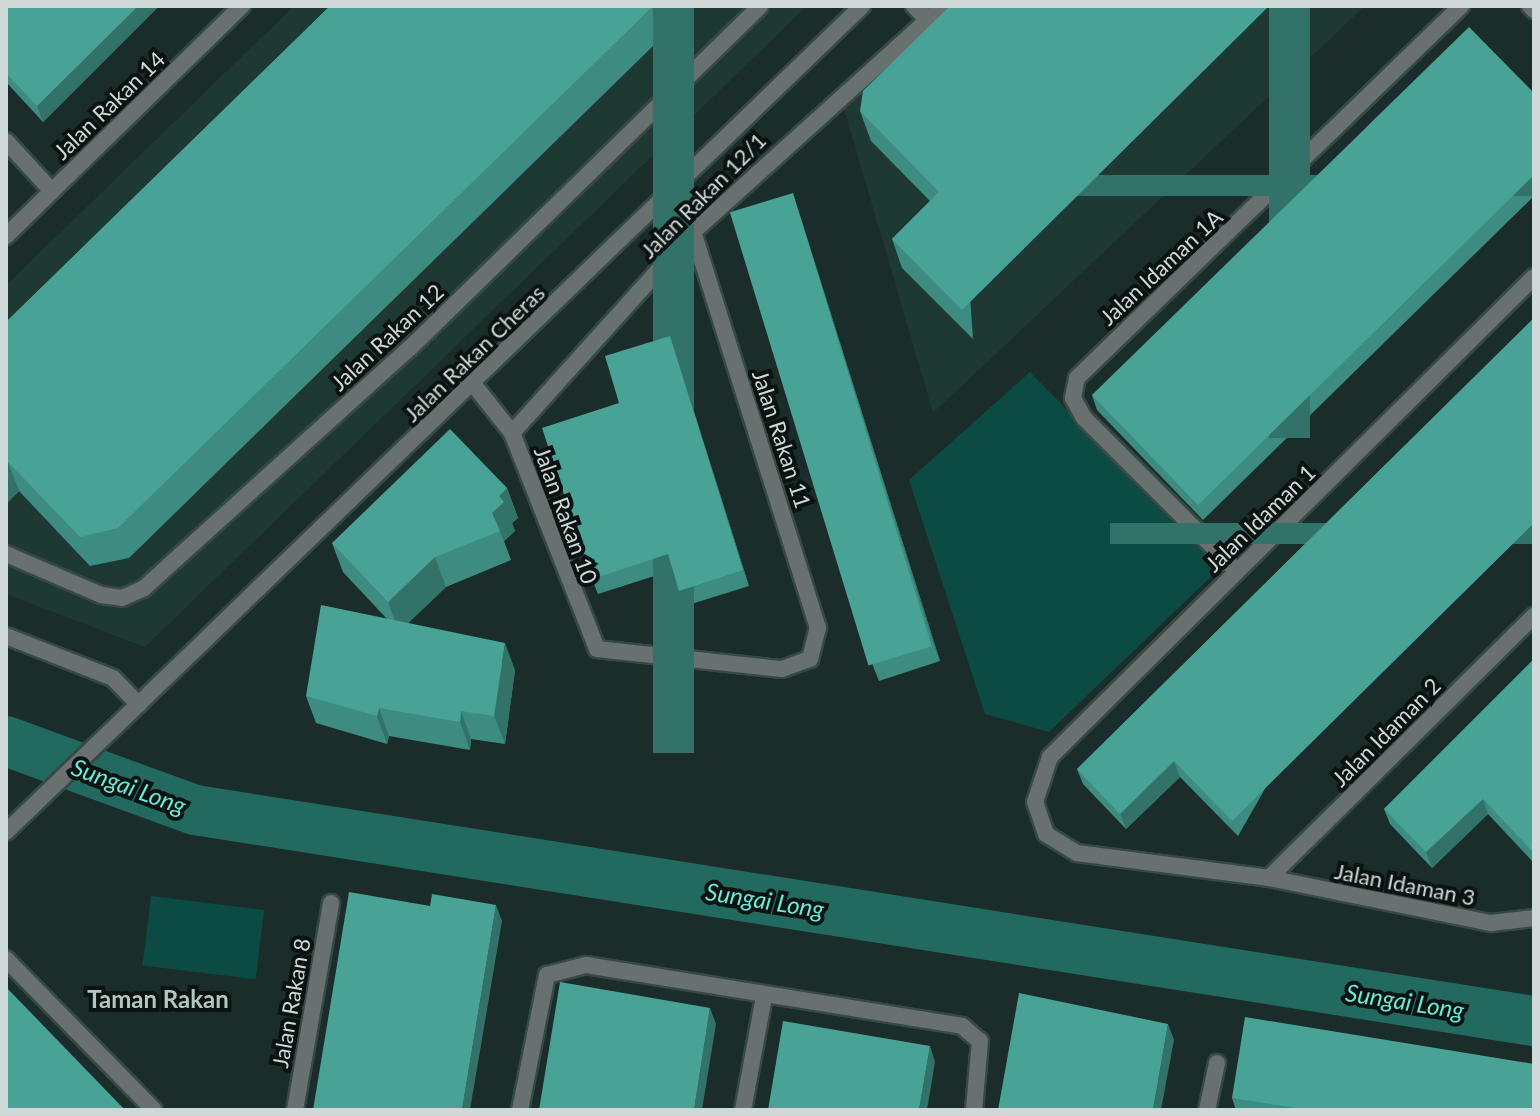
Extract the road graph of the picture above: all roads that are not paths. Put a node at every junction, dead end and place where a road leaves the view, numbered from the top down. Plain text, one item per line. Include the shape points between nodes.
1 (242, 6) edge
2 (760, 6) edge
3 (862, 6) edge
4 (914, 6) edge
5 (943, 6) edge
6 (1461, 6) edge
7 (928, 20) junction
8 (6, 141) edge
9 (52, 191) junction
10 (693, 232) junction
11 (6, 236) edge
12 (1534, 277) edge
13 (474, 385) junction
14 (512, 433) junction
15 (6, 554) edge
16 (1237, 571) junction
17 (1534, 616) edge
18 (6, 636) edge
19 (616, 657) joint
20 (139, 705) junction
21 (1035, 802) joint
22 (6, 832) edge
23 (1269, 878) junction
24 (331, 903) dead end
25 (1534, 918) edge
26 (6, 959) edge
27 (764, 997) junction
28 (1217, 1063) dead end
29 (154, 1110) edge
30 (295, 1110) edge
31 (520, 1110) edge
32 (743, 1110) edge
33 (974, 1110) edge
34 (1207, 1110) edge

1 - 9 street, Jalan Rakan 14
2 - 15 street, Jalan Rakan 12 via 410,348 144,588 122,598 101,595
3 - 13 street, Jalan Rakan Cheras
4 - 7 street
5 - 7 street, Jalan Rakan 12/1
6 - 16 street, Jalan Idaman 1A via 1077,378 1073,398 1084,418
7 - 10 street, Jalan Rakan 12/1
8 - 9 street
9 - 11 street, Jalan Rakan 14
10 - 14 street, Jalan Rakan 12/1
10 - 19 street, Jalan Rakan 11 via 818,628 810,659 782,669
12 - 16 street, Jalan Idaman 1
13 - 14 street, Jalan Rakan 10
13 - 20 street, Jalan Rakan Cheras
14 - 19 street, Jalan Rakan 10 via 585,630 597,649
16 - 21 street, Jalan Idaman 1 via 1050,757
17 - 23 street, Jalan Idaman 2
18 - 20 street via 113,678
20 - 22 street, Jalan Rakan Cheras
21 - 23 street, Jalan Idaman 3 via 1046,834 1077,853
23 - 25 street, Jalan Idaman 3 via 1491,923
24 - 30 street, Jalan Rakan 8
26 - 29 street
27 - 31 street via 586,965 547,975
27 - 32 street
27 - 33 street via 962,1026 980,1041
28 - 34 street

